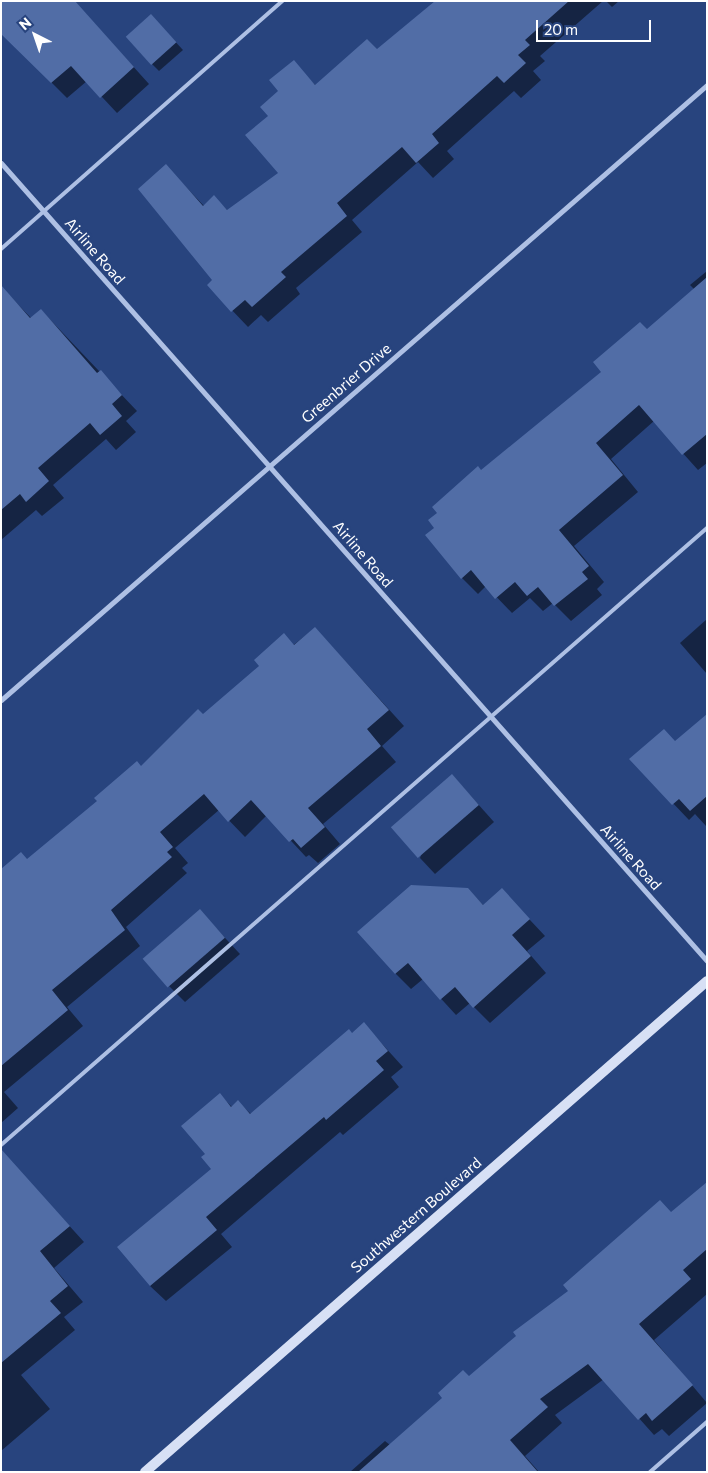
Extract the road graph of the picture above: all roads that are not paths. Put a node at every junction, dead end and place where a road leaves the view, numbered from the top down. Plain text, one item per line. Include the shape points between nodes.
1 (282, 1) edge
2 (707, 85) edge
3 (1, 163) edge
4 (44, 212) junction
5 (1, 249) edge
6 (270, 467) junction
7 (707, 528) edge
8 (1, 700) edge
9 (490, 717) junction
10 (707, 961) edge
11 (707, 981) edge
12 (1, 1145) edge
13 (707, 1422) edge
14 (145, 1472) edge
15 (650, 1472) edge

1 - 4 lane
2 - 6 street, Greenbrier Drive
3 - 4 street, Airline Road
4 - 5 lane
4 - 6 street, Airline Road
6 - 8 street, Greenbrier Drive
6 - 9 street, Airline Road
7 - 9 lane
9 - 10 street, Airline Road
9 - 12 lane
11 - 14 street, Southwestern Boulevard
13 - 15 lane

